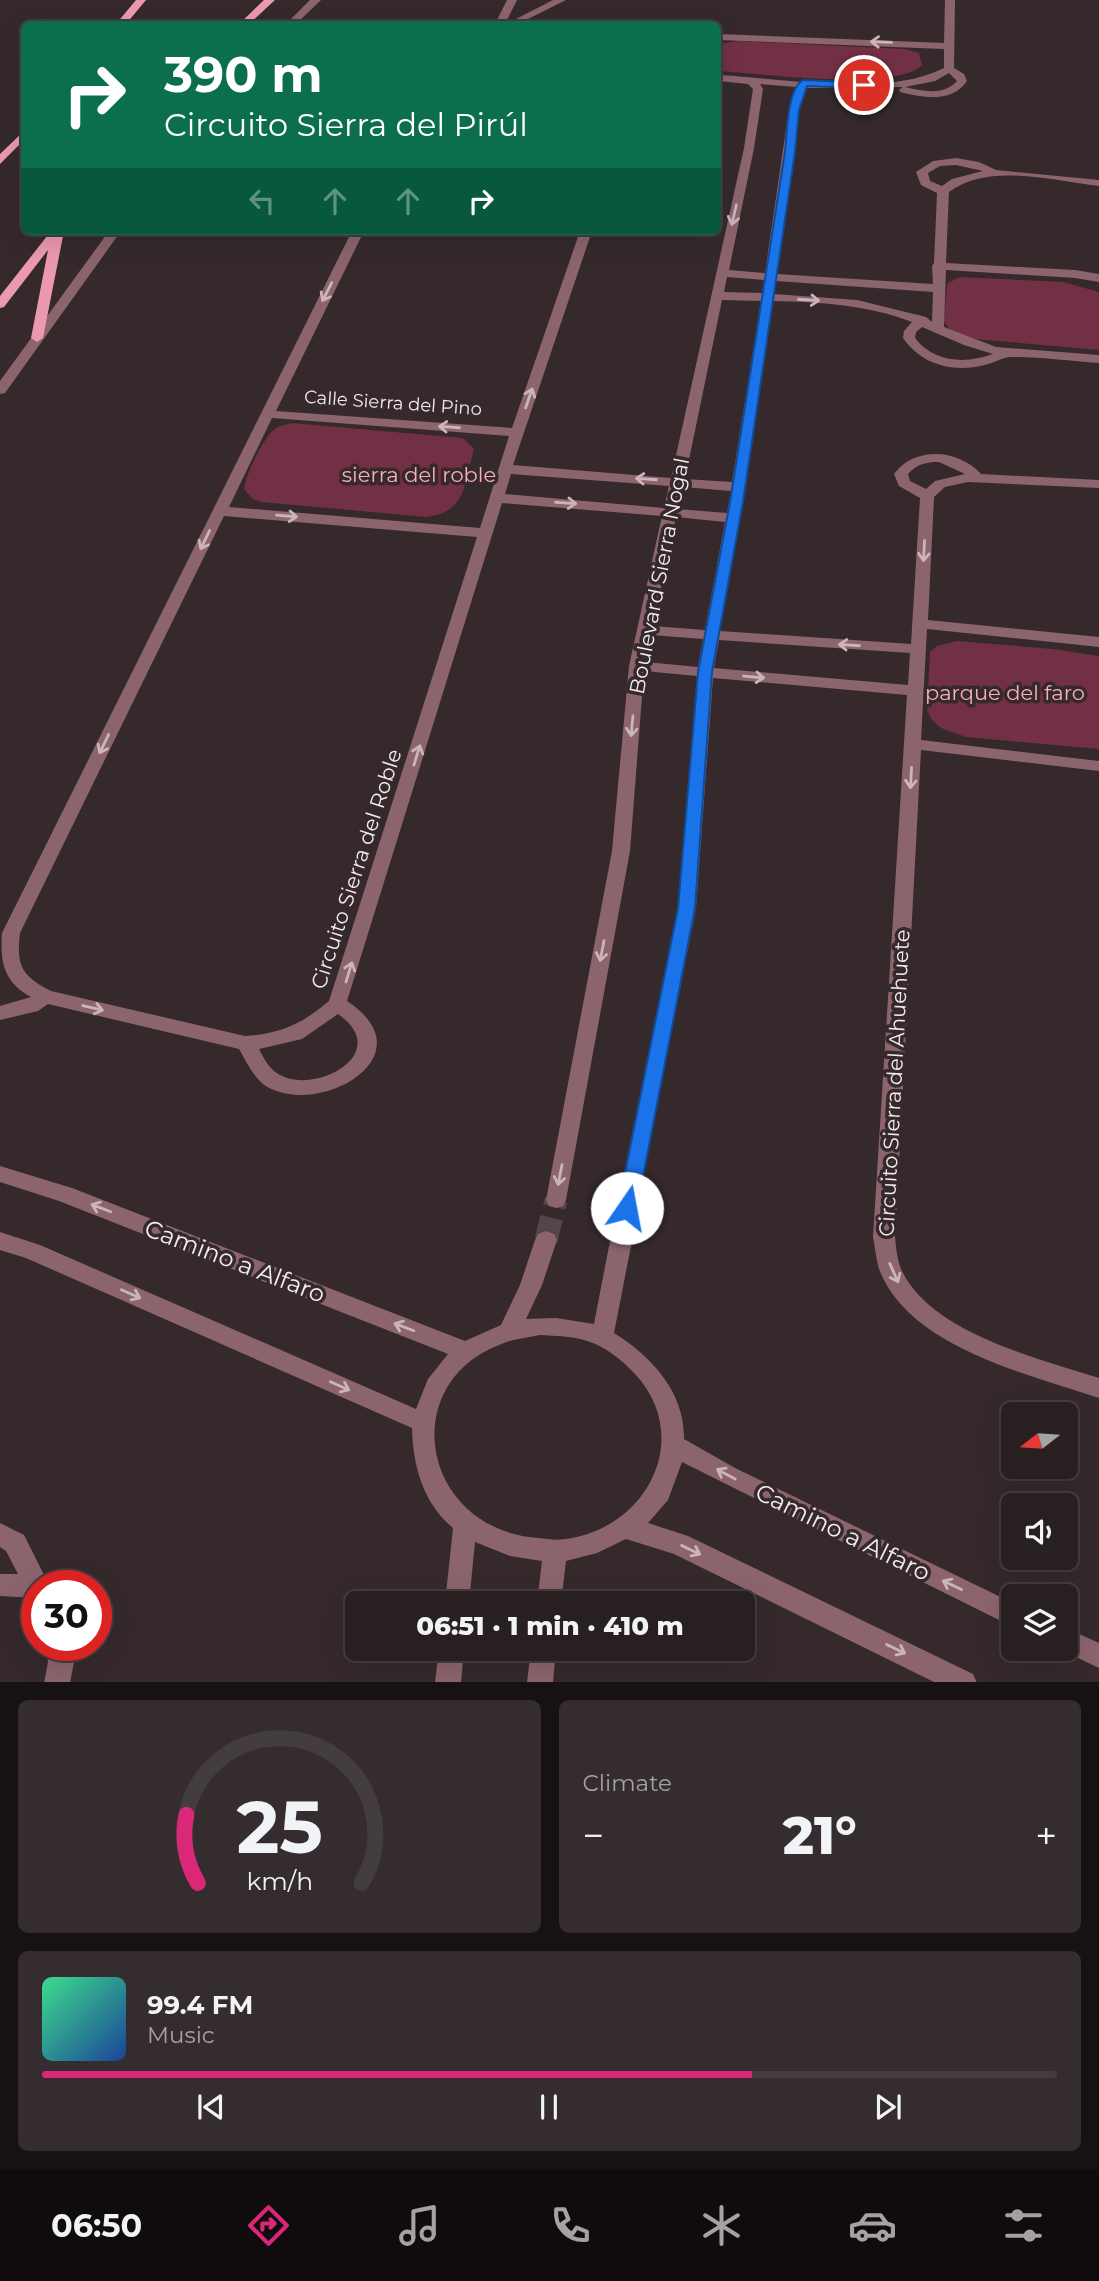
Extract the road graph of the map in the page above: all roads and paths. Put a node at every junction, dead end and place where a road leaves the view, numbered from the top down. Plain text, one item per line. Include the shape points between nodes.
1 (141, 0) edge
2 (270, 0) edge
3 (316, 0) edge
4 (512, 0) edge
5 (561, 0) edge
6 (950, 0) edge
7 (124, 21) edge
8 (247, 21) edge
9 (294, 21) edge
10 (502, 21) edge
11 (517, 21) edge
12 (721, 37) edge
13 (949, 46) junction
14 (949, 69) junction
15 (721, 78) edge
16 (751, 80) junction
17 (803, 83) junction
18 (894, 86) junction
19 (21, 137) edge
20 (0, 161) edge
21 (993, 173) junction
22 (1099, 183) edge
23 (943, 191) junction
24 (55, 235) edge
25 (57, 235) edge
26 (113, 235) edge
27 (356, 235) edge
28 (585, 235) edge
29 (938, 266) junction
30 (721, 273) junction
31 (770, 277) junction
32 (1099, 278) edge
33 (937, 288) junction
34 (716, 296) junction
35 (767, 297) junction
36 (0, 304) edge
37 (922, 320) junction
38 (937, 327) junction
39 (37, 338) junction
40 (1007, 352) junction
41 (1099, 359) edge
42 (0, 390) edge
43 (266, 414) junction
44 (517, 432) junction
45 (506, 469) junction
46 (976, 479) junction
47 (676, 482) junction
48 (1099, 484) edge
49 (738, 487) junction
50 (927, 496) junction
51 (498, 498) junction
52 (219, 511) junction
53 (670, 511) junction
54 (733, 518) junction
55 (487, 533) junction
56 (920, 624) junction
57 (644, 630) junction
58 (711, 635) junction
59 (1099, 642) edge
60 (918, 649) junction
61 (637, 666) junction
62 (705, 672) junction
63 (915, 691) junction
64 (913, 744) junction
65 (1099, 765) edge
66 (6, 934) edge
67 (46, 997) junction
68 (337, 1004) junction
69 (0, 1013) edge
70 (245, 1043) junction
71 (0, 1174) edge
72 (555, 1200) tunnel mouth
73 (627, 1208) tunnel mouth
74 (546, 1240) tunnel mouth
75 (0, 1241) edge
76 (620, 1246) tunnel mouth
77 (509, 1332) junction
78 (602, 1337) junction
79 (468, 1352) junction
80 (1099, 1388) edge
81 (422, 1422) junction
82 (675, 1446) junction
83 (465, 1524) junction
84 (627, 1528) junction
85 (0, 1534) edge
86 (555, 1551) junction
87 (28, 1570) edge
88 (0, 1585) edge
89 (21, 1586) edge
90 (458, 1591) edge
91 (550, 1591) edge
92 (1001, 1609) edge
93 (1078, 1646) edge
94 (1099, 1656) edge
95 (61, 1661) edge
96 (450, 1661) edge
97 (542, 1661) edge
98 (57, 1682) edge
99 (448, 1682) edge
100 (540, 1682) edge
101 (964, 1682) edge

1 - 7 main road
2 - 8 main road
3 - 9 street
4 - 10 street
5 - 11 street
6 - 13 street
13 -> 12 street
13 - 14 street
14 - 18 street via 929,80
14 - 18 street via 962,81 953,91 929,94
15 - 16 street
16 - 17 street
16 -> 30 street, Boulevard Sierra Nogal via 758,89 749,148
17 - 18 street
17 - 31 street via 794,110
19 - 20 main road
21 - 22 street
21 - 23 street via 959,178
21 - 23 street via 956,162 927,167 922,172 925,183
23 - 29 street
24 - 36 main road
25 - 39 main road
26 - 39 street
27 -> 43 street, Circuito Sierra del Roble
44 -> 28 street, Circuito Sierra del Roble
29 - 32 street
29 - 33 street
30 - 31 street
30 - 34 street, Boulevard Sierra Nogal
31 - 33 street
31 - 35 street
33 - 38 street
34 - 35 street
34 - 47 street, Boulevard Sierra Nogal
35 -> 37 street via 876,307
35 - 49 street
37 - 38 street
37 - 40 street via 909,338 931,357 973,364
38 - 40 street
39 - 42 street
40 - 41 street
44 -> 43 street, Calle Sierra del Pino
43 - 52 street, Circuito Sierra del Roble
44 - 45 street, Circuito Sierra del Roble
47 -> 45 street
45 - 51 street, Circuito Sierra del Roble
46 - 48 street
46 - 50 street via 940,484
46 - 50 street via 960,463 915,461 901,474 904,483
47 - 49 street
47 - 53 street, Boulevard Sierra Nogal
49 - 54 street
50 -> 56 street, Circuito Sierra del Ahuehuete
51 -> 53 street
51 - 55 street, Circuito Sierra del Roble
52 -> 55 street
52 -> 66 street, Circuito Sierra del Roble
53 - 54 street
53 - 57 street, Boulevard Sierra Nogal
54 - 58 street
68 -> 55 street, Circuito Sierra del Roble
56 - 59 street
56 - 60 street, Circuito Sierra del Ahuehuete
57 - 58 street
57 - 61 street, Boulevard Sierra Nogal
60 -> 58 street
58 - 62 street
60 - 63 street, Circuito Sierra del Ahuehuete
61 - 62 street
61 -> 72 street, Boulevard Sierra Nogal via 621,851
62 -> 63 street
62 - 73 street via 687,908
63 - 64 street, Circuito Sierra del Ahuehuete
64 - 65 street
64 -> 80 street, Circuito Sierra del Ahuehuete via 884,1237 890,1269 906,1297 930,1320 958,1337
66 - 67 street, Circuito Sierra del Roble via 11,971 25,986
67 - 69 street via 31,1006
67 -> 70 street, Circuito Sierra del Roble
68 - 70 street, Circuito Sierra del Roble via 313,1026 290,1038
68 - 70 street via 355,1016 365,1030 367,1045 362,1061 330,1084 290,1087 273,1080 260,1069
79 -> 71 street, Camino a Alfaro via 65,1194
74 - 77 street
75 -> 81 street
76 - 78 street
77 - 78 street via 571,1328
77 - 79 street
78 - 82 street via 633,1355 657,1381 671,1412
79 - 81 street via 446,1371
81 - 83 street via 422,1450 429,1476 443,1502
82 - 84 street via 668,1477 652,1504
92 -> 82 street, Camino a Alfaro
83 - 86 street via 507,1545
83 - 90 street
84 - 86 street via 593,1544
84 -> 101 street via 679,1544
85 - 87 street via 15,1543
86 - 91 street
88 - 89 street
93 - 94 street
95 - 98 street
96 - 99 street
97 - 100 street

